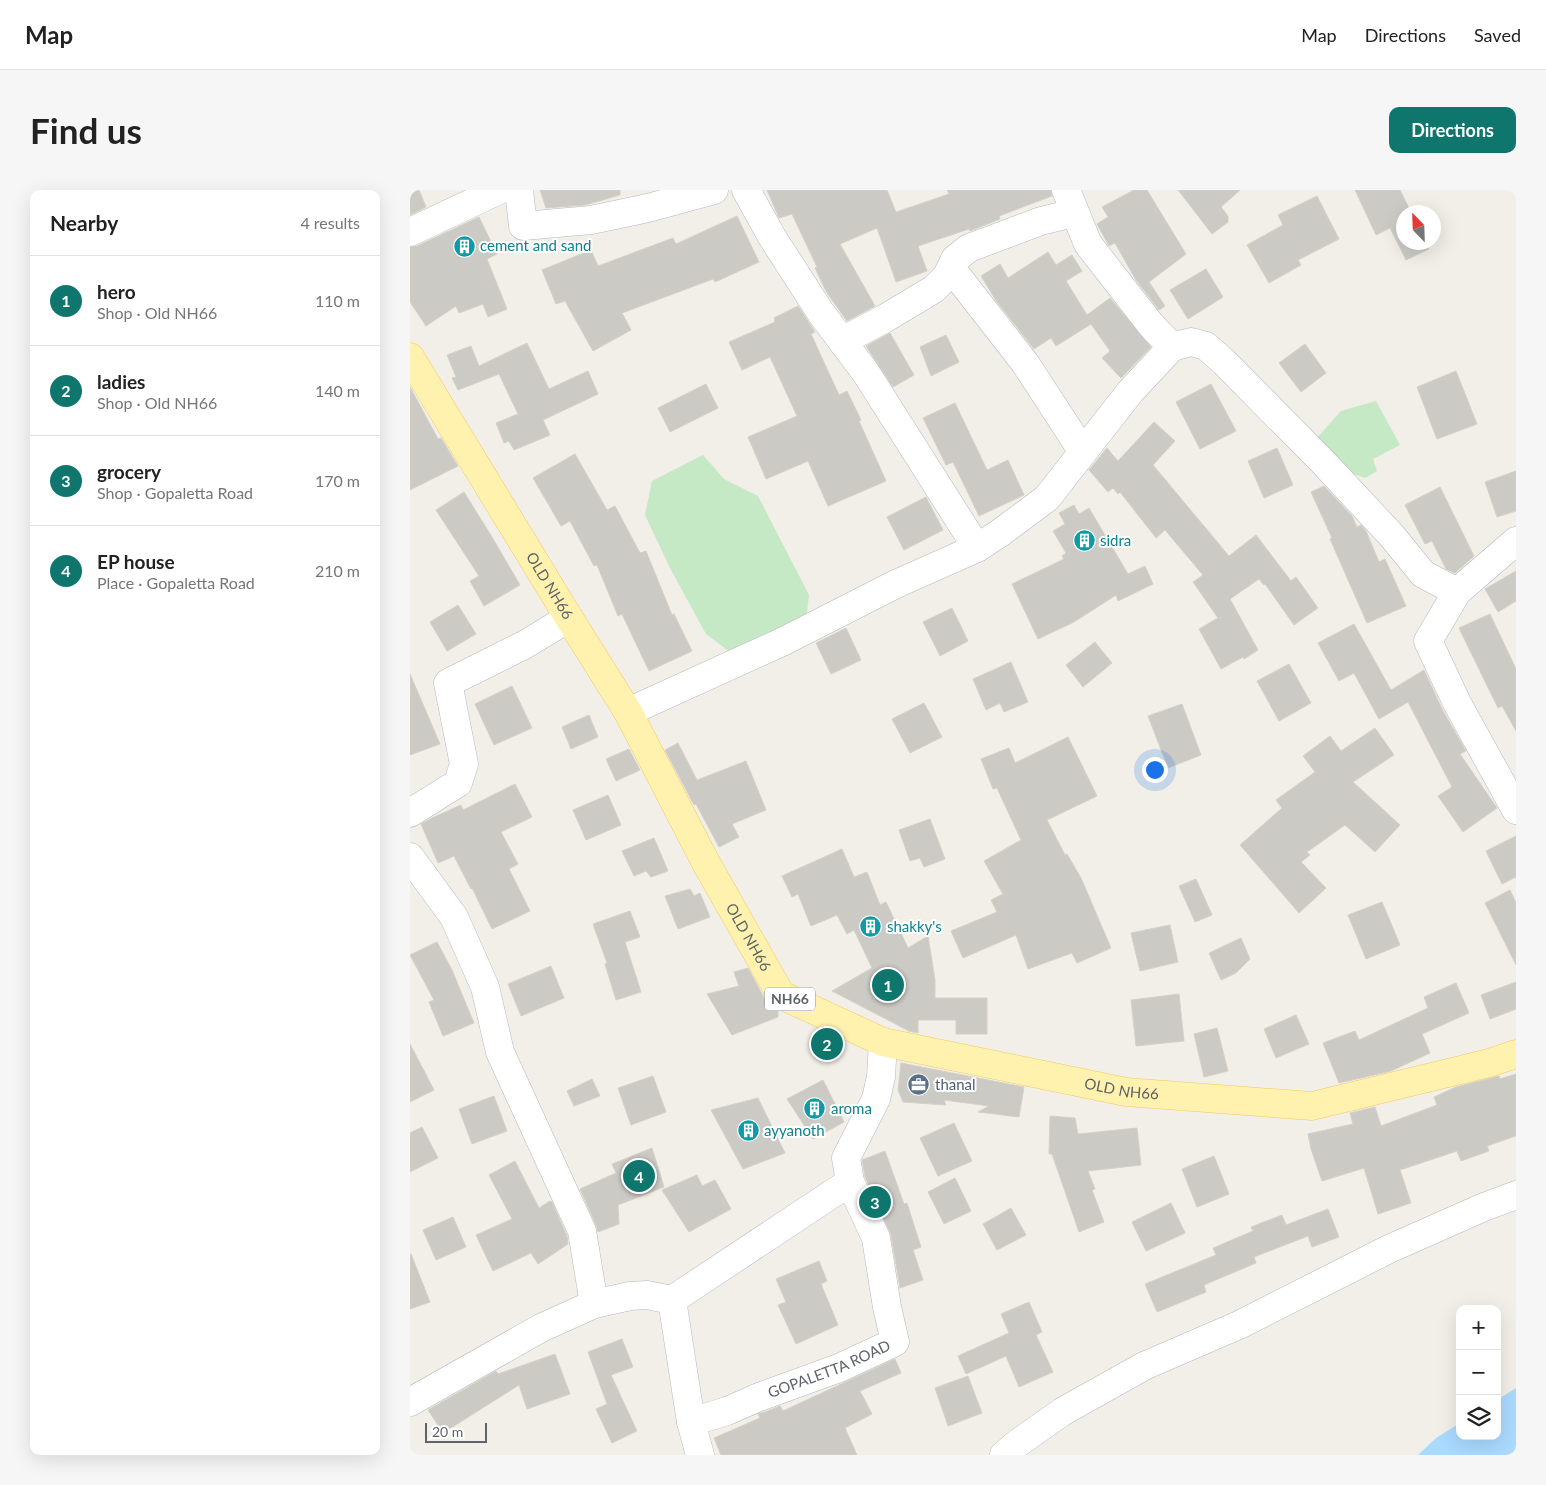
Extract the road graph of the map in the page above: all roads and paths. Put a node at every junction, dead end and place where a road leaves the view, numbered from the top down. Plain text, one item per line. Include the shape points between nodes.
1 (499, 190) edge
2 (519, 190) edge
3 (714, 190) edge
4 (746, 190) edge
5 (1070, 202) edge
6 (410, 232) edge
7 (951, 268) junction
8 (842, 341) junction
9 (1172, 347) junction
10 (410, 358) edge
11 (1084, 452) junction
12 (1516, 541) edge
13 (977, 548) junction
14 (1458, 592) junction
15 (568, 618) junction
16 (628, 712) junction
17 (1516, 810) edge
18 (410, 813) edge
19 (410, 857) edge
20 (883, 1042) junction
21 (1516, 1054) edge
22 (850, 1182) junction
23 (1516, 1195) edge
24 (672, 1300) junction
25 (594, 1304) junction
26 (410, 1402) edge
27 (691, 1422) junction
28 (700, 1455) edge
29 (1004, 1455) edge

1 - 6 street
2 - 3 street via 523,226 591,220
4 - 8 street via 772,237
5 - 7 street via 1041,221 969,248
5 - 9 street via 1096,256
7 - 8 street via 934,289
7 - 11 street via 1025,363
8 - 13 street via 866,373
9 - 11 street via 1130,392
9 - 14 street via 1191,342 1212,351 1322,462 1423,574
10 - 15 main road, OLD NH66 / NH66
11 - 13 street via 1047,498
12 - 14 street
13 - 16 street
14 - 17 street via 1428,641
15 - 16 main road, OLD NH66 / NH66
15 - 18 street via 448,683 464,764 458,783
16 - 20 main road, OLD NH66 / NH66 via 706,863 781,995
19 - 25 street via 454,917 485,987 500,1052 582,1231
20 - 21 main road, OLD NH66 / NH66 via 1126,1092 1312,1106
20 - 22 street, GOPALETTA ROAD via 876,1099 846,1158
22 - 24 street
22 - 27 street, GOPALETTA ROAD via 876,1238 895,1342 839,1368
23 - 29 street via 1389,1249 1239,1325 1144,1366 1062,1412
24 - 25 street via 647,1295
24 - 27 street
25 - 26 street via 541,1328
27 - 28 street

